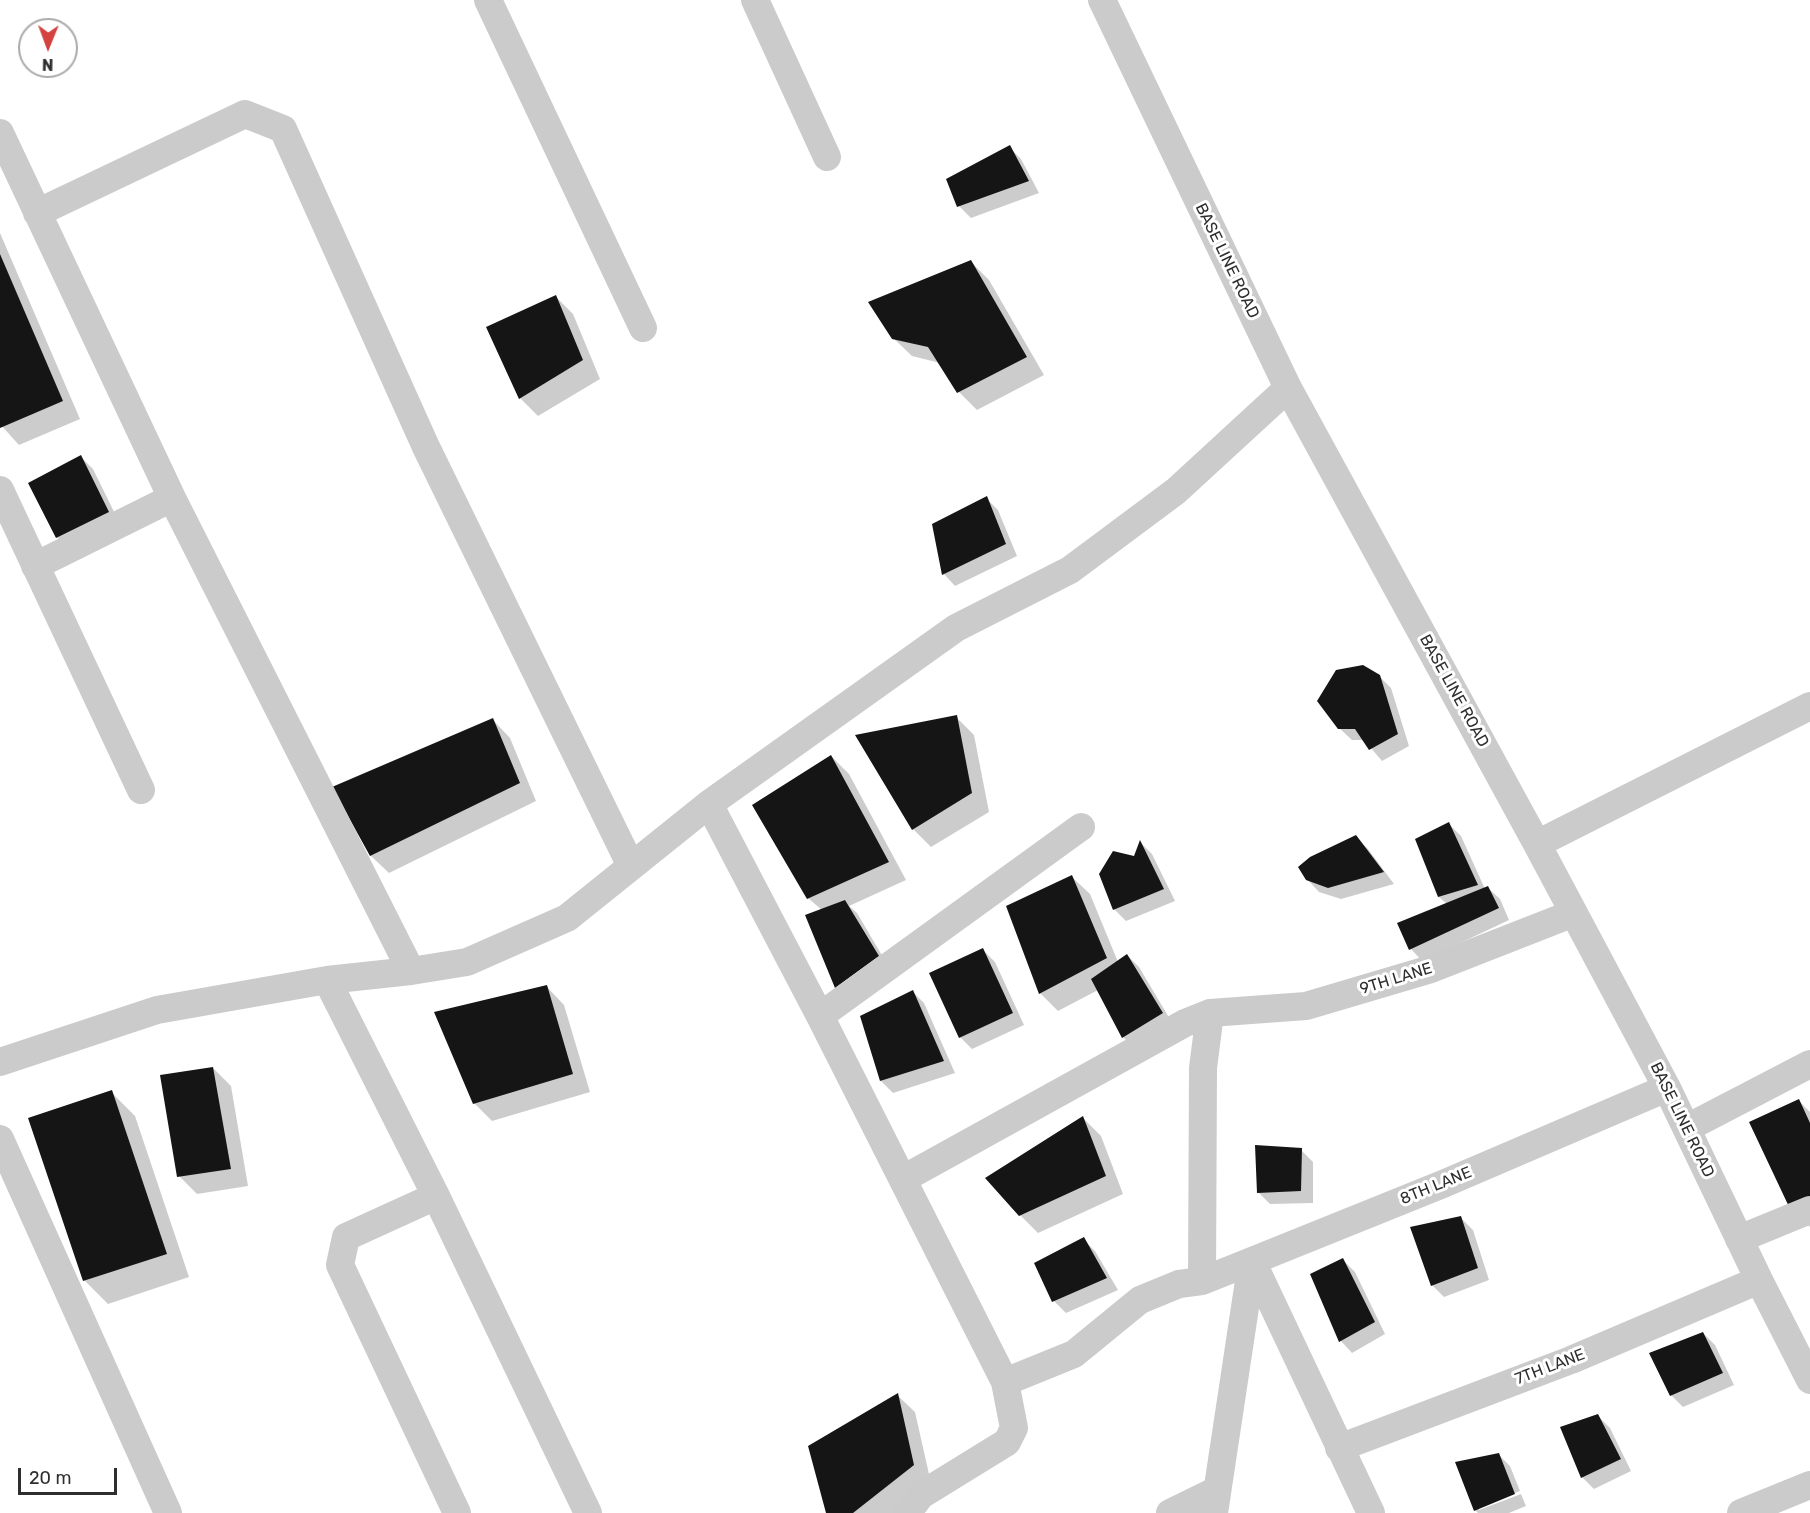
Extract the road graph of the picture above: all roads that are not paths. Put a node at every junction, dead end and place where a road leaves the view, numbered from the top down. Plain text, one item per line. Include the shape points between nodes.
1 (488, 0) edge
2 (755, 0) edge
3 (1102, 0) edge
4 (0, 133) edge
5 (827, 157) dead end
6 (38, 213) junction
7 (643, 328) dead end
8 (1288, 388) junction
9 (0, 490) edge
10 (172, 498) junction
11 (34, 566) junction
12 (1810, 706) edge
13 (141, 790) dead end
14 (709, 804) junction
15 (1082, 827) dead end
16 (1537, 844) junction
17 (631, 866) junction
18 (1574, 913) junction
19 (411, 972) junction
20 (327, 980) junction
21 (1210, 1013) junction
22 (820, 1016) junction
23 (0, 1062) edge
24 (1810, 1064) edge
25 (1667, 1088) junction
26 (1687, 1128) junction
27 (0, 1138) edge
28 (903, 1179) junction
29 (436, 1196) junction
30 (1810, 1210) edge
31 (1739, 1239) junction
32 (1252, 1261) junction
33 (1759, 1280) junction
34 (1202, 1281) junction
35 (1810, 1379) edge
36 (1005, 1382) junction
37 (1339, 1448) junction
38 (1810, 1485) edge
39 (1215, 1502) edge
40 (168, 1513) edge
41 (458, 1513) edge
42 (588, 1513) edge
43 (907, 1513) edge
44 (1170, 1513) edge
45 (1371, 1513) edge
46 (1741, 1513) edge

1 - 7 street
2 - 5 street
3 - 8 street, BASE LINE ROAD
4 - 6 street
6 - 10 street
6 - 17 street via 245,114 283,129 426,447
8 - 14 street via 1176,491 1070,570 956,628
8 - 16 street, BASE LINE ROAD
9 - 11 street
10 - 11 street
10 - 19 street
11 - 13 street
12 - 16 street
14 - 17 street
14 - 22 street
15 - 22 street
16 - 18 street, BASE LINE ROAD
17 - 19 street via 567,918 467,962
18 - 21 street, 9TH LANE via 1431,969 1306,1006
18 - 25 street, BASE LINE ROAD
19 - 20 street
20 - 23 street via 157,1010
20 - 29 street
21 - 28 street, 9TH LANE via 1185,1023
21 - 34 street via 1203,1068
22 - 28 street
24 - 26 street
25 - 26 street, BASE LINE ROAD
25 - 32 street, 8TH LANE
26 - 31 street, BASE LINE ROAD
27 - 40 street
28 - 36 street
29 - 41 street via 346,1237 340,1265
29 - 42 street
30 - 31 street
31 - 33 street, BASE LINE ROAD
32 - 34 street, 8TH LANE
32 - 37 street
32 - 39 street
33 - 35 street, BASE LINE ROAD
33 - 37 street, 7TH LANE via 1571,1360
34 - 36 street, 8TH LANE via 1179,1284 1140,1300 1074,1354
36 - 43 street via 1014,1428 1006,1442 921,1495
37 - 45 street
38 - 46 street
39 - 44 street

